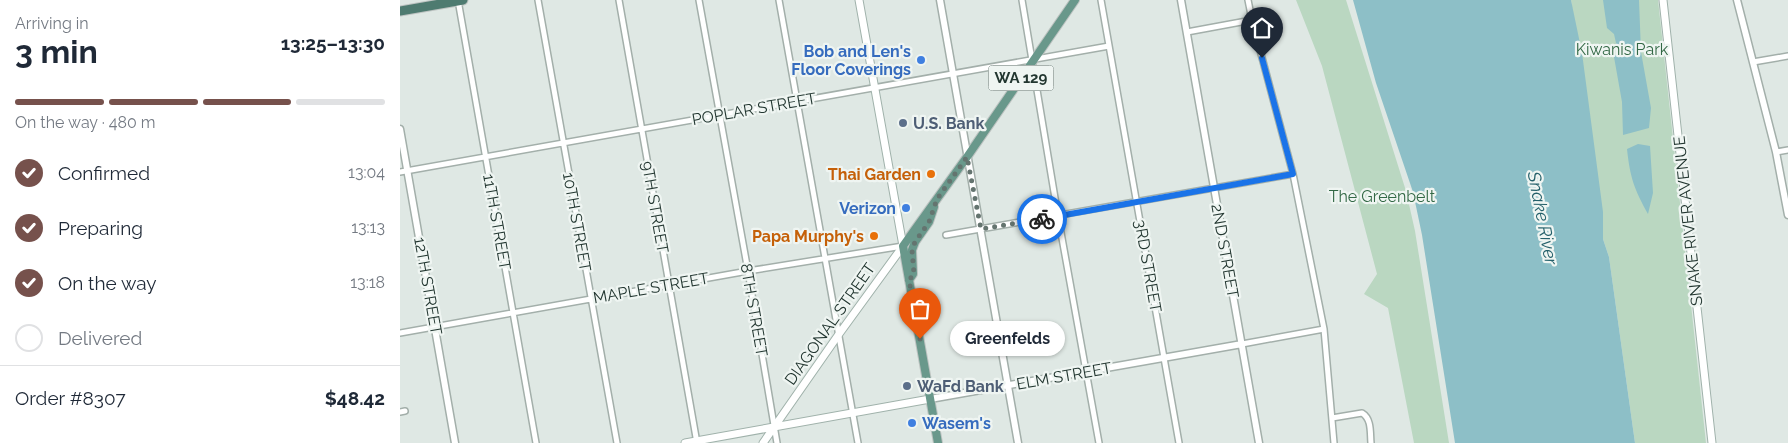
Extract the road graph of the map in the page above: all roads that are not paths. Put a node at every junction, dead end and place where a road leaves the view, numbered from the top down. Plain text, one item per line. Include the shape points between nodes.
1 (459, 0) edge
2 (538, 0) edge
3 (619, 0) edge
4 (699, 0) edge
5 (779, 0) edge
6 (859, 0) edge
7 (940, 0) edge
8 (1022, 0) edge
9 (1075, 0) edge
10 (1102, 0) edge
11 (1181, 0) edge
12 (1248, 0) edge
13 (1663, 0) edge
14 (1737, 0) edge
15 (400, 11) edge
16 (1252, 20) junction
17 (1187, 32) junction
18 (1109, 46) junction
19 (1788, 56) edge
20 (1033, 60) junction
21 (1753, 62) junction
22 (953, 73) junction
23 (875, 88) junction
24 (797, 102) junction
25 (720, 116) junction
26 (400, 129) edge
27 (641, 129) junction
28 (564, 144) junction
29 (1788, 150) edge
30 (1776, 152) junction
31 (485, 157) junction
32 (967, 157) junction
33 (404, 171) edge
34 (1293, 174) junction
35 (1214, 188) junction
36 (937, 199) junction
37 (1136, 201) junction
38 (1788, 215) edge
39 (1058, 216) junction
40 (981, 229) junction
41 (946, 235) dead end
42 (903, 246) junction
43 (825, 258) junction
44 (748, 271) junction
45 (909, 280) junction
46 (669, 285) junction
47 (591, 299) junction
48 (513, 312) junction
49 (435, 326) junction
50 (1324, 329) junction
51 (400, 333) edge
52 (839, 334) junction
53 (1242, 344) junction
54 (1164, 358) junction
55 (1086, 372) junction
56 (1008, 386) junction
57 (930, 399) junction
58 (853, 413) junction
59 (1332, 418) junction
60 (774, 427) junction
61 (697, 442) edge
62 (455, 443) edge
63 (536, 443) edge
64 (617, 443) edge
65 (685, 443) edge
66 (763, 443) edge
67 (777, 443) edge
68 (858, 443) edge
69 (938, 443) edge
70 (1018, 443) edge
71 (1099, 443) edge
72 (1179, 443) edge
73 (1259, 443) edge
74 (1334, 443) edge
75 (1371, 443) edge
76 (1712, 443) edge

1 - 15 highway
1 - 31 street, 11TH STREET
2 - 28 street, 10TH STREET
3 - 27 street, 9TH STREET
4 - 25 street, 8TH STREET
5 - 24 street
6 - 23 main road
7 - 22 street
8 - 20 street
9 - 20 main road, DIAGONAL STREET / WA 129
10 - 18 street, 3RD STREET
11 - 17 street, 2ND STREET
12 - 16 street
13 - 76 main road, SNAKE RIVER AVENUE
14 - 21 street
16 - 17 street
16 - 34 street
17 - 35 street, 2ND STREET
18 - 20 street, POPLAR STREET
18 - 37 street, 3RD STREET
19 - 21 street
20 - 22 street, POPLAR STREET
20 - 32 main road, DIAGONAL STREET / WA 129
20 - 39 street
21 - 30 street
22 - 23 street, POPLAR STREET
22 - 32 street
23 - 24 street, POPLAR STREET
23 - 42 main road
24 - 25 street, POPLAR STREET
24 - 43 street
25 - 27 street, POPLAR STREET
25 - 44 street, 8TH STREET
26 - 33 street, 12TH STREET
27 - 28 street, POPLAR STREET
27 - 46 street, 9TH STREET
28 - 31 street, POPLAR STREET
28 - 47 street, 10TH STREET
29 - 30 street
30 - 38 street
31 - 33 street, POPLAR STREET
31 - 48 street, 11TH STREET
32 - 36 main road, DIAGONAL STREET / WA 129
32 - 40 street
33 - 49 street, 12TH STREET
34 - 35 street
34 - 50 street
35 - 37 street
35 - 53 street, 2ND STREET
36 - 42 main road, DIAGONAL STREET / WA 129
36 - 45 main road, WA 129 via 929,222 912,250 914,274
37 - 39 street
37 - 54 street, 3RD STREET
39 - 40 street
39 - 55 street
40 - 41 street
40 - 56 street
42 - 43 street, MAPLE STREET
42 - 45 main road, WA 129
42 - 52 main road, DIAGONAL STREET
43 - 44 street, MAPLE STREET
43 - 52 street
44 - 46 street, MAPLE STREET
44 - 60 street, 8TH STREET
45 - 57 main road, WA 129
46 - 47 street, MAPLE STREET
46 - 61 street, 9TH STREET
47 - 48 street, MAPLE STREET
47 - 64 street, 10TH STREET
48 - 49 street, MAPLE STREET
48 - 63 street, 11TH STREET
49 - 51 street, MAPLE STREET
49 - 62 street, 12TH STREET
50 - 53 street, ELM STREET
50 - 59 street
52 - 58 street
52 - 60 main road, DIAGONAL STREET
53 - 54 street, ELM STREET
53 - 73 street, 2ND STREET
54 - 55 street, ELM STREET
54 - 72 street, 3RD STREET
55 - 56 street, ELM STREET
55 - 71 street
56 - 57 street, ELM STREET
56 - 70 street
57 - 58 main road, ELM STREET
57 - 69 main road, WA 129
58 - 60 main road, ELM STREET
58 - 68 street
59 - 74 street
59 - 75 street via 1362,413 1369,420
60 - 61 main road, ELM STREET
60 - 66 main road, DIAGONAL STREET
60 - 67 street, 8TH STREET
61 - 65 main road, ELM STREET

